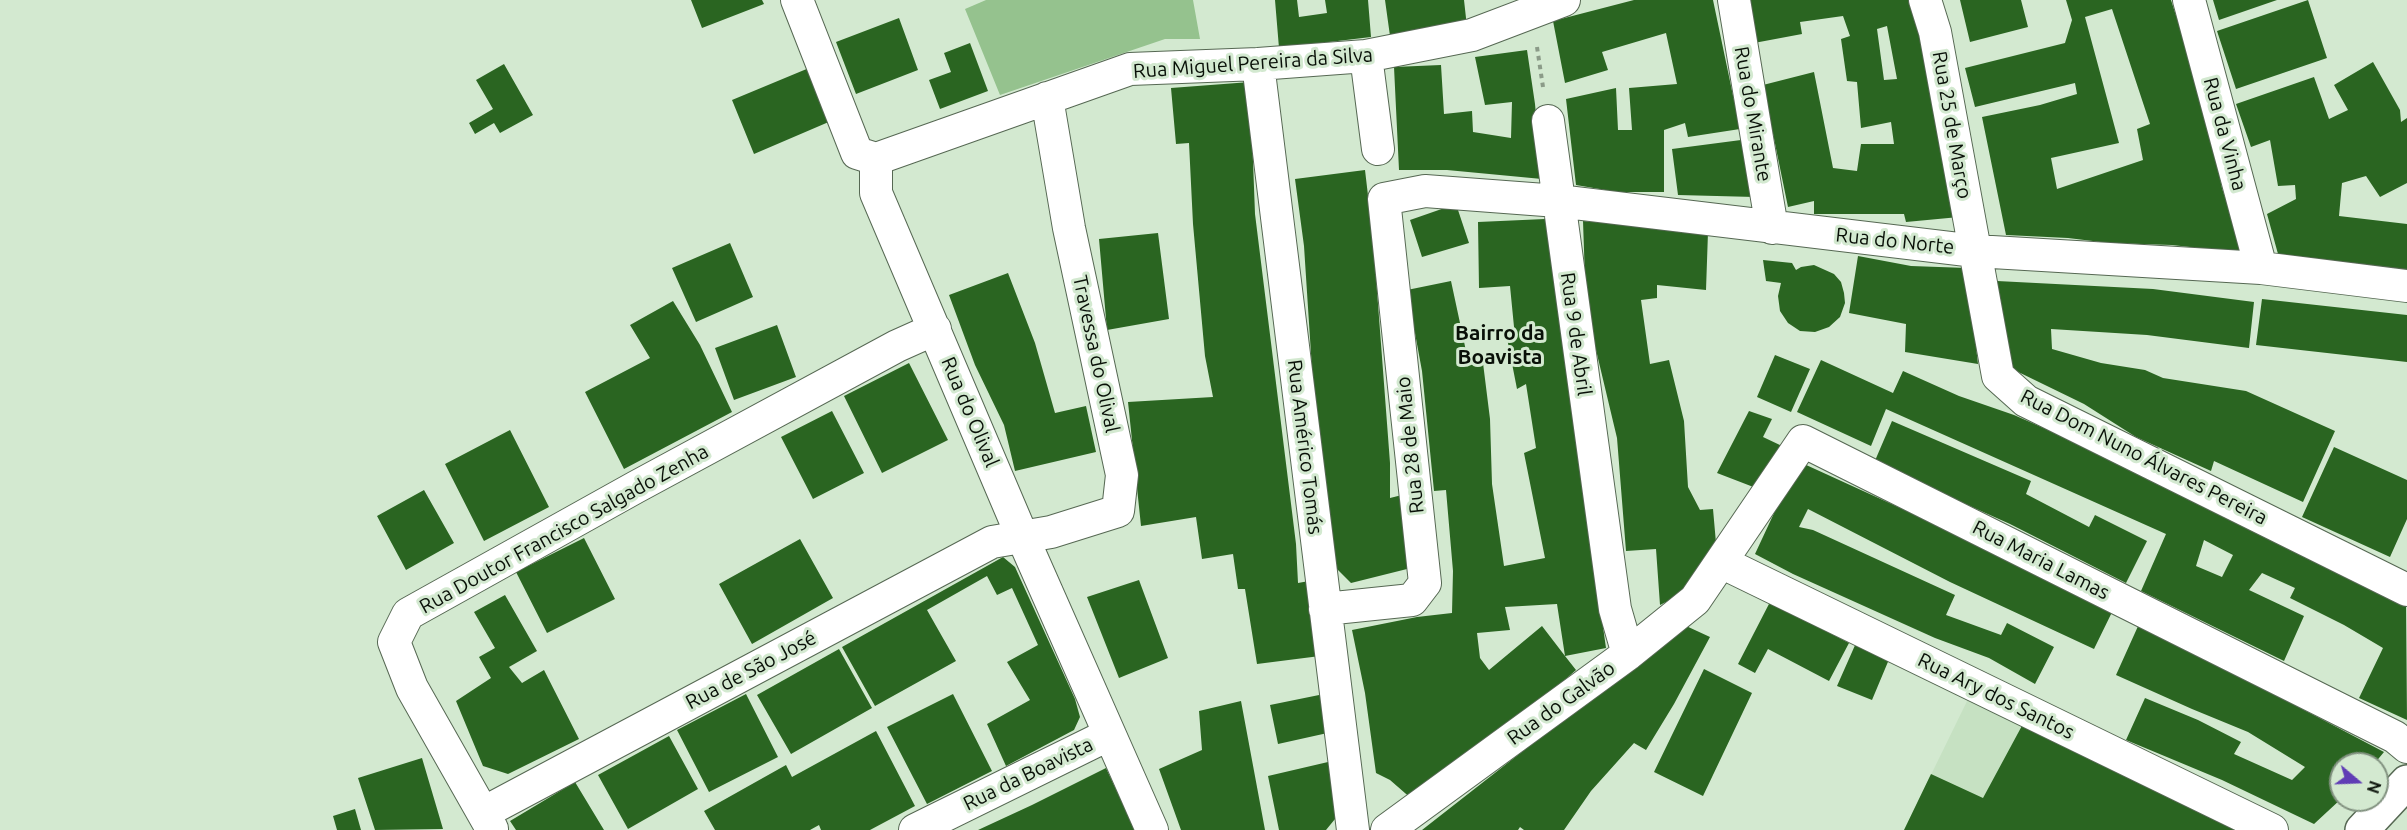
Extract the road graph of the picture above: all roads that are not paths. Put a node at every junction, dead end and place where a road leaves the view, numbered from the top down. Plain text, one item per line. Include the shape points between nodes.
1 (797, 0) edge
2 (1564, 0) edge
3 (1734, 0) edge
4 (1925, 0) edge
5 (2189, 0) edge
6 (1366, 56) junction
7 (1258, 64) junction
8 (1047, 98) junction
9 (1548, 121) road end
10 (1378, 149) dead end
11 (876, 159) junction
12 (1384, 199) joint
13 (1558, 201) junction
14 (1772, 228) junction
15 (1975, 250) junction
16 (2261, 268) junction
17 (2407, 286) edge
18 (935, 329) junction
19 (1022, 536) junction
20 (1721, 561) junction
21 (2407, 590) edge
22 (1325, 609) junction
23 (1628, 654) junction
24 (1108, 735) junction
25 (2407, 747) edge
26 (2407, 782) edge
27 (488, 821) edge
28 (915, 830) edge
29 (1152, 830) edge
30 (1353, 830) edge
31 (1386, 830) edge
32 (2272, 830) edge
33 (2362, 830) edge

1 - 11 street via 857,153
2 - 6 street, Rua Miguel Pereira da Silva via 1472,35
3 - 14 street, Rua do Mirante
4 - 15 street, Rua 25 de Março via 1935,32
5 - 16 street, Rua da Vinha
6 - 7 street, Rua Miguel Pereira da Silva
6 - 10 street
7 - 8 street, Rua Miguel Pereira da Silva via 1130,69
7 - 22 street, Rua Américo Tomás
8 - 11 street, Rua Miguel Pereira da Silva
8 - 19 street, Travessa do Olival via 1069,228 1122,475 1118,511 1051,532
9 - 13 street, Rua 9 de Abril
11 - 18 street, Rua do Olival via 876,193
12 - 13 street, Rua do Norte via 1425,191
12 - 22 street, Rua 28 de Maio via 1425,584 1412,600
13 - 14 street, Rua do Norte
13 - 23 street, Rua 9 de Abril via 1615,609
14 - 15 street, Rua do Norte
15 - 16 street, Rua do Norte
15 - 21 street, Rua Dom Nuno Álvares Pereira via 1998,376 2026,401
16 - 17 street, Rua do Norte
18 - 19 street, Rua do Olival
18 - 27 street, Rua Doutor Francisco Salgado Zenha via 627,492 408,615 394,642 412,688
19 - 24 street, Rua do Olival
19 - 27 street, Rua de São José via 992,542
20 - 23 street, Rua do Galvão via 1695,600
20 - 25 street, Rua Maria Lamas via 1803,441 2395,737
20 - 32 street, Rua Ary dos Santos
22 - 30 street, Rua Américo Tomás
23 - 31 street, Rua do Galvão
24 - 28 street, Rua da Boavista
24 - 29 street, Rua do Olival
26 - 33 street

